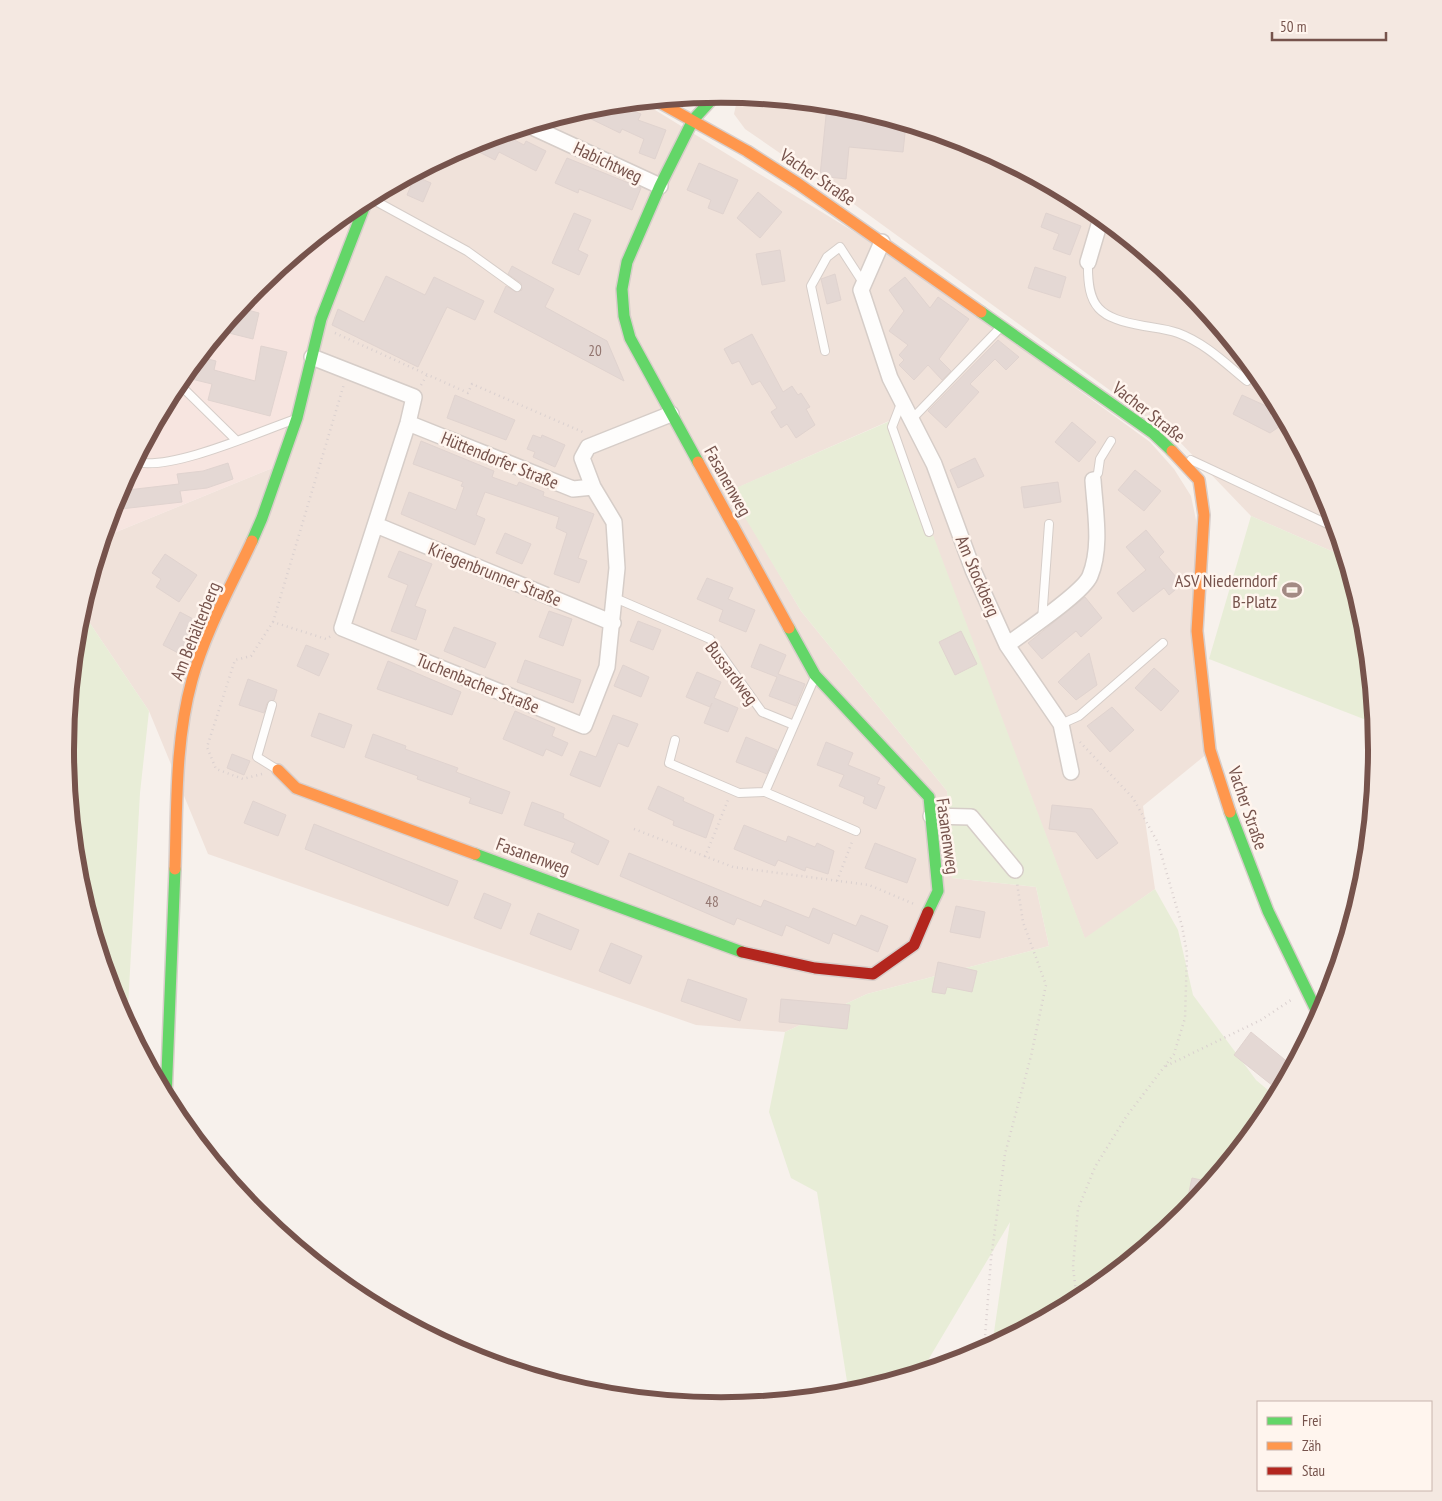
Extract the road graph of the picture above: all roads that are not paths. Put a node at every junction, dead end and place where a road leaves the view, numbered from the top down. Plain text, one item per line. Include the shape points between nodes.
1 (708, 104) edge
2 (667, 106) edge
3 (693, 120) junction
4 (538, 130) edge
5 (660, 186) junction
6 (376, 203) edge
7 (364, 210) edge
8 (1099, 225) edge
9 (882, 242) junction
10 (1088, 262) joint
11 (864, 284) junction
12 (517, 287) dead end
13 (1002, 326) junction
14 (825, 351) dead end
15 (312, 358) junction
16 (1246, 381) dead end
17 (185, 389) edge
18 (902, 402) junction
19 (671, 414) junction
20 (297, 418) junction
21 (912, 420) junction
22 (408, 423) junction
23 (236, 440) junction
24 (1111, 441) dead end
25 (1175, 453) junction
26 (140, 463) edge
27 (1093, 480) joint
28 (592, 487) junction
29 (1049, 524) dead end
30 (1327, 524) edge
31 (376, 525) junction
32 (929, 532) dead end
33 (615, 598) junction
34 (1042, 620) junction
35 (613, 623) junction
36 (1164, 643) dead end
37 (1007, 645) junction
38 (816, 675) junction
39 (272, 705) dead end
40 (1061, 724) junction
41 (794, 726) junction
42 (674, 740) dead end
43 (278, 770) joint
44 (1070, 772) dead end
45 (765, 792) junction
46 (931, 816) junction
47 (856, 831) road end
48 (1015, 870) road end
49 (1316, 1006) edge
50 (167, 1084) edge

1 - 3 street, Fasanenweg
2 - 3 street, Vacher Straße
3 - 5 street, Fasanenweg
3 - 9 street, Vacher Straße via 797,182
4 - 5 street, Habichtweg
5 - 19 street, Fasanenweg via 626,262 622,289 630,338
6 - 12 lane via 467,251
7 - 15 street, Am Behälterberg via 320,326
8 - 10 street
9 - 11 street, Am Stockberg
9 - 13 street, Vacher Straße
10 - 16 lane via 1090,294 1096,307 1119,320 1177,332 1192,339
11 - 14 lane, Am Stockberg via 840,247 827,257 811,286
11 - 18 street, Am Stockberg via 861,290 890,378
13 - 21 lane
13 - 25 street, Vacher Straße via 1153,433
15 - 20 street, Am Behälterberg
15 - 22 street via 414,397
17 - 23 lane
18 - 21 street, Am Stockberg
18 - 32 lane via 892,427
19 - 28 street, Tuchenbacher Straße via 592,446 582,458
19 - 38 street, Fasanenweg
20 - 23 lane
20 - 50 street, Am Behälterberg via 262,518 192,679 183,718
21 - 37 street, Am Stockberg via 934,464 973,570
22 - 28 street, Hüttendorfer Straße via 573,489
22 - 31 street
23 - 26 lane via 174,462
24 - 27 lane
25 - 30 lane
25 - 49 street, Vacher Straße via 1199,480 1204,515 1197,631 1210,750 1236,835 1268,911
27 - 34 street via 1097,549 1090,578
28 - 33 street, Tuchenbacher Straße via 614,522
29 - 34 lane
31 - 35 street, Kriegenbrunner Straße
31 - 35 street, Tuchenbacher Straße via 342,628 584,726 607,667
33 - 35 street, Tuchenbacher Straße
33 - 41 lane, Bussardweg via 710,638 762,712
34 - 37 street
36 - 40 lane via 1079,716
37 - 40 street, Am Stockberg
38 - 41 lane
38 - 46 street, Fasanenweg via 929,797
39 - 43 lane via 257,756
40 - 44 street, Am Stockberg
41 - 45 lane
42 - 45 lane via 669,763 739,793
43 - 46 street, Fasanenweg via 296,788 754,956 815,968 873,974 914,945 938,891
45 - 47 lane
46 - 48 street via 971,817

